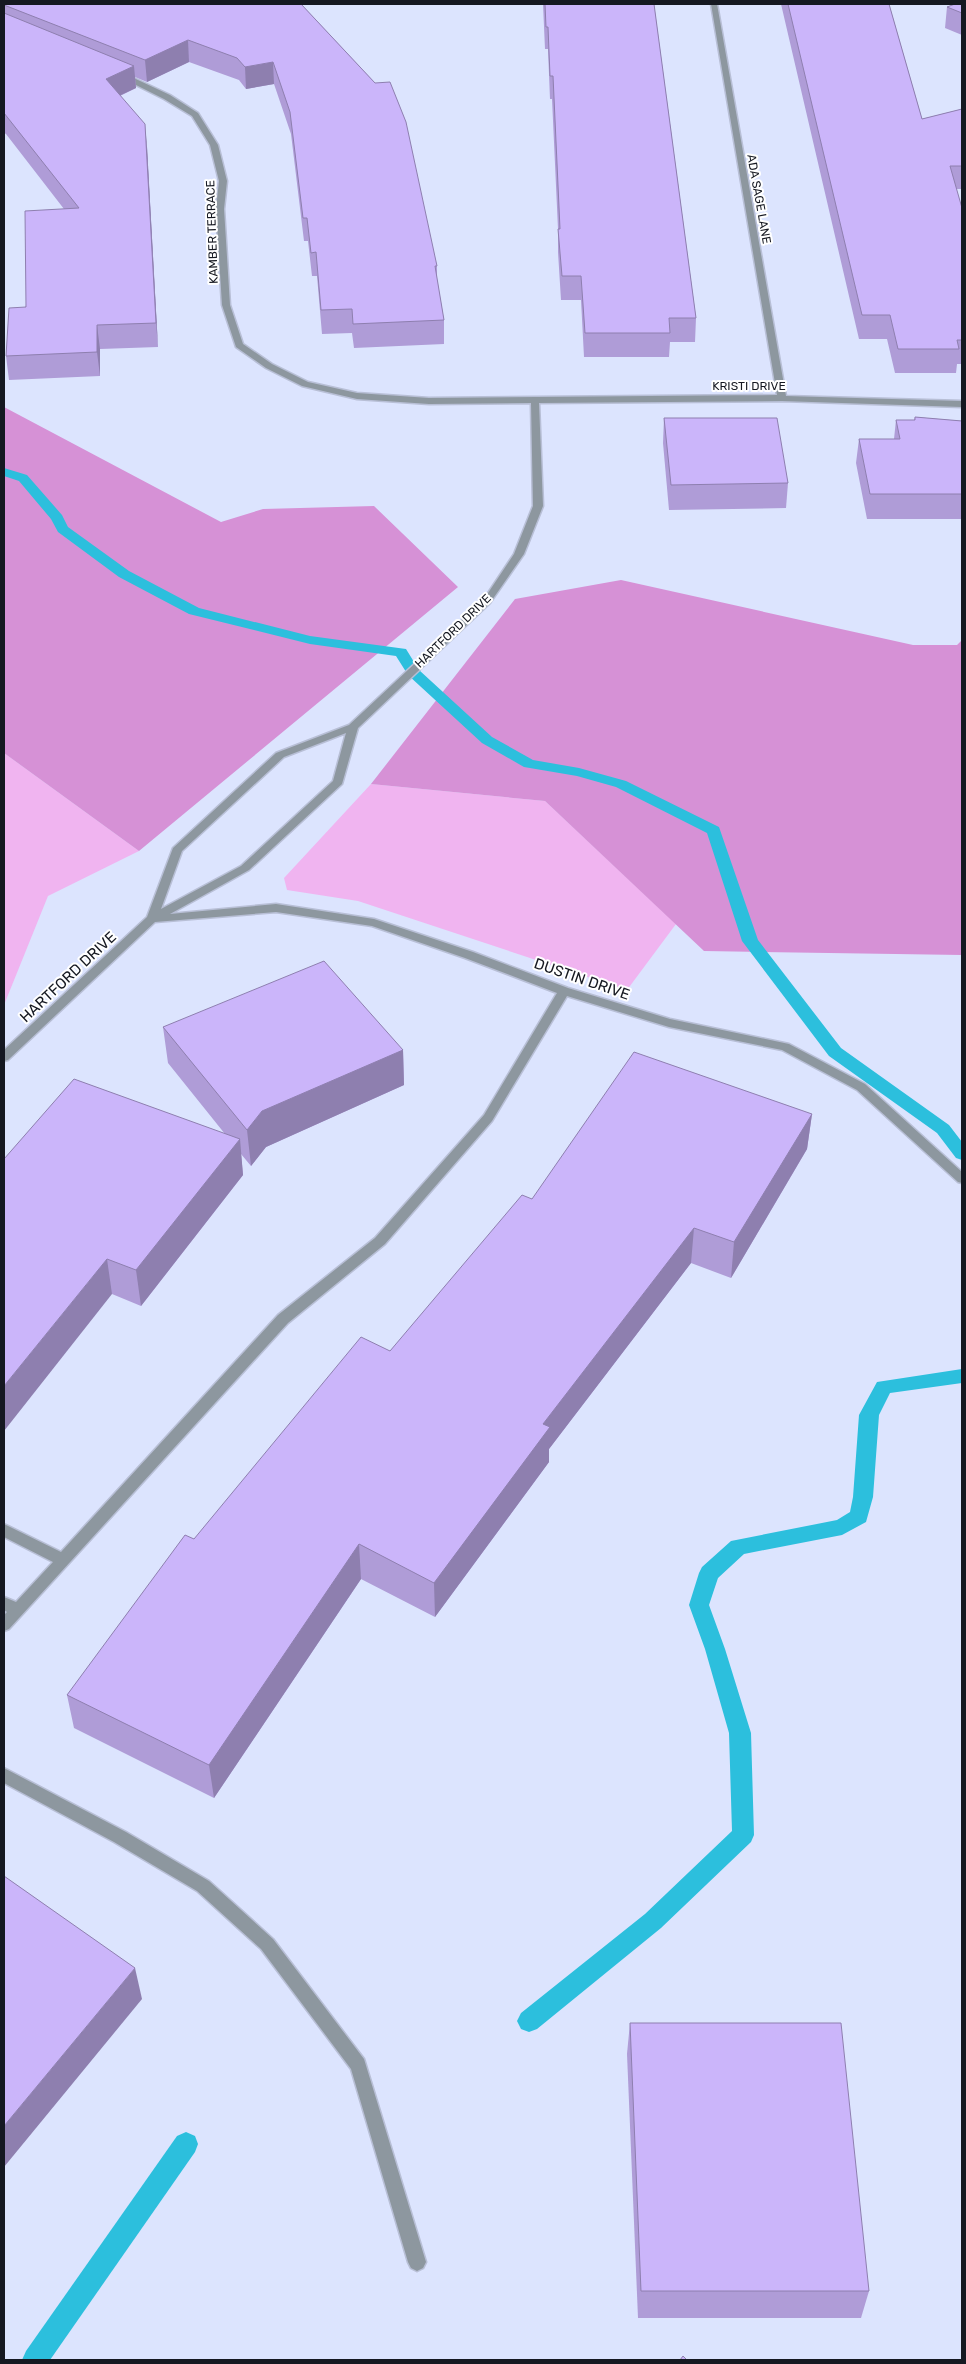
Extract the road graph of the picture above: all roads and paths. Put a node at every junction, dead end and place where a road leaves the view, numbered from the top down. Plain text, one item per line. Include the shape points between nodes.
1 (714, 4) edge
2 (111, 72) edge
3 (782, 398) junction
4 (535, 401) junction
5 (962, 404) edge
6 (354, 726) junction
7 (152, 919) junction
8 (564, 992) junction
9 (4, 1057) edge
10 (962, 1179) edge
11 (4, 1530) edge
12 (63, 1560) junction
13 (10, 1606) edge
14 (4, 1625) edge
15 (4, 1775) edge
16 (417, 2262) dead end

1 - 3 street, ADA SAGE LANE
2 - 4 street, KAMBER TERRACE via 167,97 195,115 214,145 223,181 220,209 226,305 239,345 269,366 305,384 357,396 429,401
3 - 4 street, KRISTI DRIVE
3 - 5 street, KRISTI DRIVE
4 - 6 street, HARTFORD DRIVE via 538,506 519,554 487,601
6 - 7 street, HARTFORD DRIVE via 338,782 245,868
6 - 7 street, HARTFORD DRIVE via 280,754 177,850
7 - 8 street, DUSTIN DRIVE via 276,908 374,923 469,954
7 - 9 street, HARTFORD DRIVE
8 - 10 street, DUSTIN DRIVE via 669,1024 784,1047 860,1087
8 - 12 street via 488,1118 380,1241 283,1319
11 - 12 street
12 - 13 street
13 - 14 street
15 - 16 street via 203,1886 267,1944 358,2065

